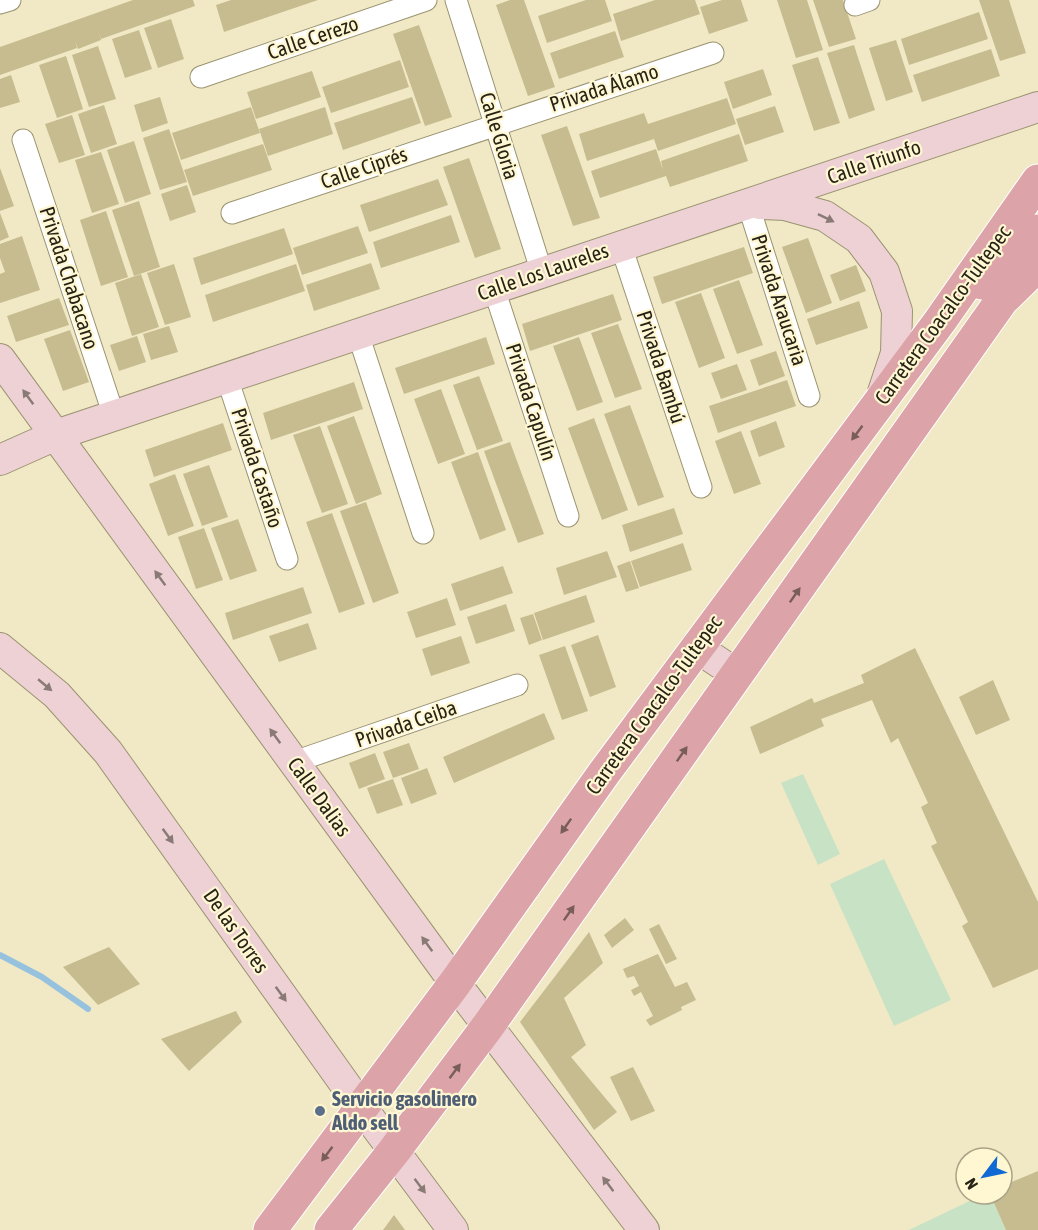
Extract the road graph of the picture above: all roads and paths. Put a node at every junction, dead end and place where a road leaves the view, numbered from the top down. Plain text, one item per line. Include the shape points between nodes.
1 (10, 0) edge
2 (426, 0) edge
3 (456, 0) edge
4 (0, 3) edge
5 (712, 53) dead end
6 (201, 76) dead end
7 (1038, 90) edge
8 (1038, 107) edge
9 (1000, 119) junction
10 (495, 124) junction
11 (24, 140) dead end
12 (1038, 181) edge
13 (748, 204) junction
14 (232, 213) dead end
15 (1038, 231) edge
16 (621, 246) junction
17 (1038, 265) edge
18 (542, 273) junction
19 (494, 289) junction
20 (940, 321) junction
21 (358, 334) junction
22 (0, 359) edge
23 (228, 378) junction
24 (809, 396) dead end
25 (879, 403) junction
26 (114, 416) junction
27 (56, 435) junction
28 (0, 437) edge
29 (0, 460) edge
30 (701, 487) dead end
31 (568, 516) dead end
32 (423, 533) dead end
33 (287, 559) dead end
34 (696, 647) junction
35 (0, 648) edge
36 (738, 675) junction
37 (517, 685) dead end
38 (294, 762) junction
39 (455, 983) junction
40 (488, 1026) junction
41 (362, 1108) junction
42 (394, 1151) junction
43 (270, 1230) edge
44 (331, 1230) edge
45 (453, 1230) edge
46 (644, 1230) edge

1 - 4 street
2 - 6 street, Calle Cerezo
3 - 10 street, Calle Gloria
5 - 10 street, Privada Álamo
7 - 9 street, Calle Triunfo
8 - 9 main road, Calle Triunfo
9 - 13 main road, Calle Triunfo
10 - 14 street, Calle Ciprés
10 - 18 street, Calle Gloria
11 - 26 street, Privada Chabacano
12 - 20 main road, Carretera Coacalco-Tultepec
13 - 16 main road, Calle Los Laureles
13 - 24 street, Privada Araucaria
13 -> 25 main road, Calle Los Laureles via 785,205 825,216 859,239 884,272 897,311 896,353
15 - 20 main road
16 - 18 main road, Calle Los Laureles
16 - 30 street, Privada Bambú
36 -> 17 main road, Carretera Coacalco-Tultepec via 1002,300
18 - 19 main road, Calle Los Laureles
19 - 21 main road, Calle Los Laureles
19 - 31 street, Privada Capulín
20 - 25 main road, Carretera Coacalco-Tultepec
21 - 23 main road, Calle Los Laureles
21 - 32 street
27 -> 22 main road, Calle Dalias
23 - 26 main road, Calle Los Laureles
23 - 33 street, Privada Castaño
25 -> 34 main road, Carretera Coacalco-Tultepec
26 - 27 main road, Calle Los Laureles
27 - 28 main road
27 - 29 main road
38 -> 27 main road, Calle Dalias
34 - 36 main road
34 -> 39 main road, Carretera Coacalco-Tultepec
35 -> 41 main road, De las Torres via 57,695 108,752
40 -> 36 main road, Carretera Coacalco-Tultepec
37 - 38 street, Privada Ceiba
39 -> 38 main road, Calle Dalias
39 - 40 main road, Calle Dalias
39 - 41 main road, Carretera Coacalco-Tultepec
42 -> 40 main road, Carretera Coacalco-Tultepec
46 -> 40 main road, Calle Dalias
41 - 42 main road, De las Torres
41 -> 43 main road, Carretera Coacalco-Tultepec
42 - 44 main road, Carretera Coacalco-Tultepec
42 -> 45 main road, De las Torres

